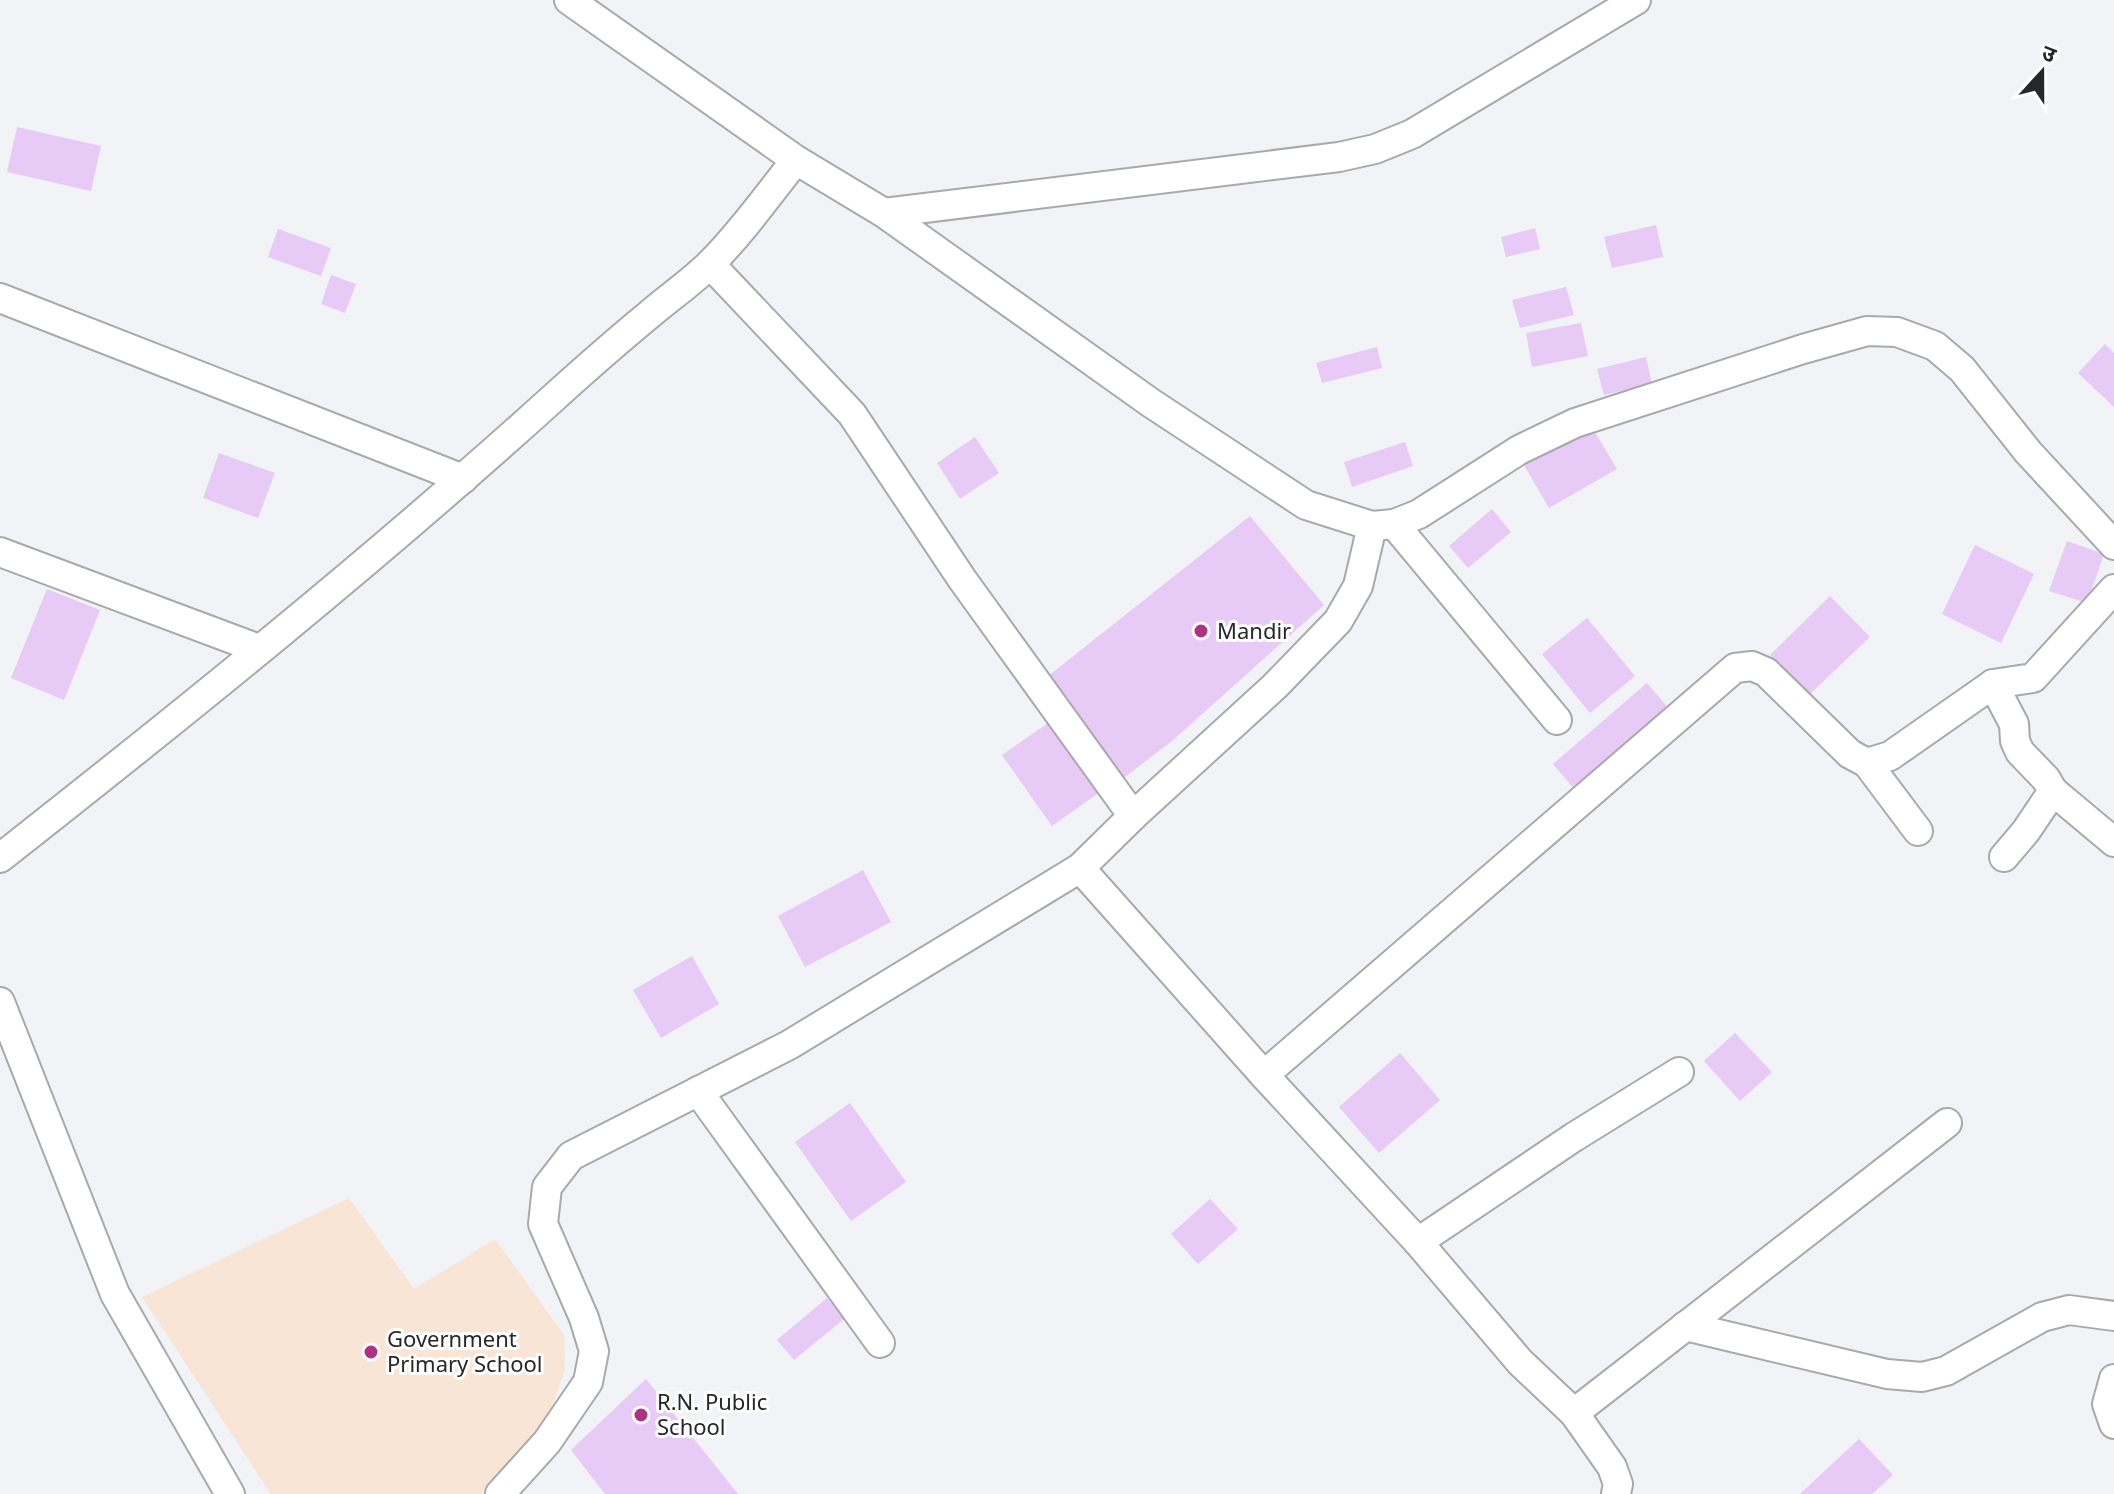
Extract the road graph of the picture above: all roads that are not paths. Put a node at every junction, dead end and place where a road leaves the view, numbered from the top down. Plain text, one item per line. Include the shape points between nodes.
1 (569, 0) edge
2 (1636, 0) edge
3 (796, 160) junction
4 (884, 213) junction
5 (710, 264) junction
6 (0, 298) edge
7 (463, 479) junction
8 (1383, 525) junction
9 (2114, 545) edge
10 (0, 552) edge
11 (2114, 589) edge
12 (259, 649) junction
13 (1993, 684) junction
14 (1557, 720) dead end
15 (1867, 763) junction
16 (2053, 791) junction
17 (1133, 816) junction
18 (1918, 831) dead end
19 (2114, 842) edge
20 (2004, 857) dead end
21 (0, 858) edge
22 (1080, 868) junction
23 (0, 1002) edge
24 (1679, 1072) dead end
25 (1264, 1075) junction
26 (698, 1091) junction
27 (1947, 1123) dead end
28 (1418, 1242) junction
29 (2114, 1316) edge
30 (1685, 1326) junction
31 (880, 1343) dead end
32 (2114, 1379) edge
33 (1574, 1413) junction
34 (2114, 1424) edge
35 (230, 1494) edge
36 (500, 1494) edge
37 (1616, 1494) edge

1 - 3 street
2 - 4 street via 1412,134 1375,149
3 - 4 street
3 - 5 street
4 - 8 street via 1151,403 1306,505
5 - 7 street
5 - 17 street via 852,414 962,579
6 - 7 street
7 - 12 street
8 - 9 street via 1419,514 1519,450 1575,423 1867,331 1897,332 1935,346 1962,369 2028,452
8 - 14 street
8 - 17 street via 1338,621
10 - 12 street
11 - 13 street via 2033,678
12 - 21 street
13 - 15 street via 1890,756
13 - 16 street via 2014,724 2020,752
15 - 18 street
15 - 25 street via 1850,754 1766,672 1752,666 1735,668
16 - 19 street
16 - 20 street
17 - 22 street
22 - 25 street
22 - 26 street via 789,1045
23 - 35 street via 115,1294
24 - 28 street
25 - 28 street
26 - 31 street
26 - 36 street via 571,1156 547,1187 543,1224 594,1351 588,1382 547,1442
27 - 30 street
28 - 33 street via 1520,1362
29 - 30 street via 2069,1310 2042,1317 1946,1371 1922,1377 1887,1374
30 - 33 street
32 - 34 street via 2107,1404
33 - 37 street via 1612,1467

